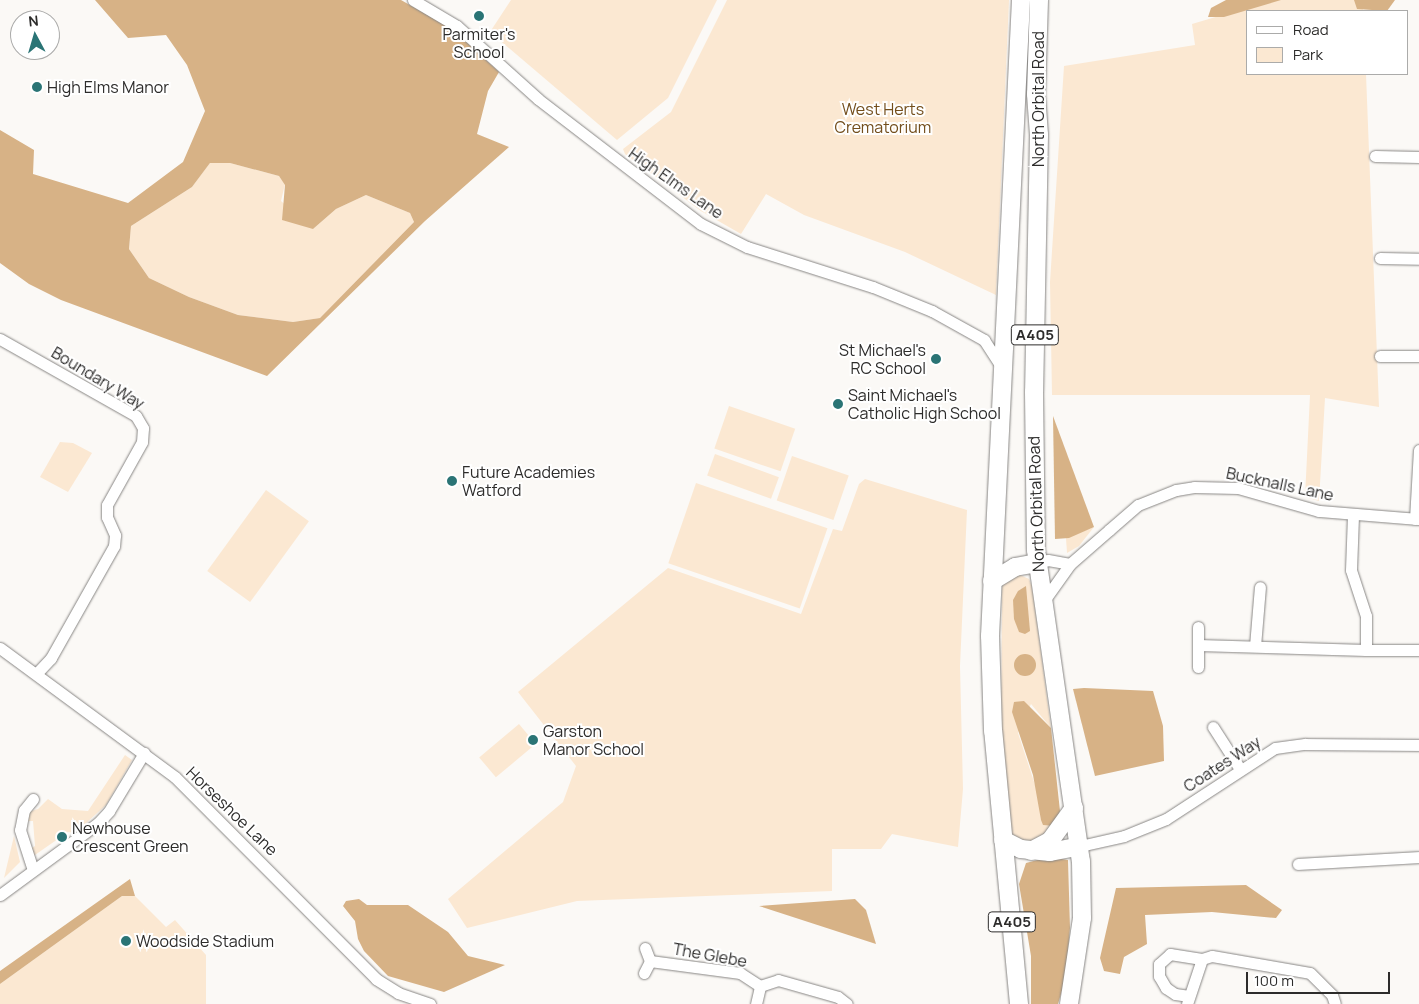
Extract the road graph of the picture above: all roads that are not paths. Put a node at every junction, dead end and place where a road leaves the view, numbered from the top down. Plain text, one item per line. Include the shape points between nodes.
1 (414, 0) edge
2 (1021, 0) edge
3 (1039, 0) edge
4 (1047, 0) edge
5 (1039, 135) junction
6 (1376, 156) dead end
7 (1419, 157) edge
8 (1380, 258) dead end
9 (1419, 259) edge
10 (1005, 329) junction
11 (0, 339) edge
12 (984, 340) junction
13 (1380, 356) dead end
14 (1419, 356) edge
15 (1003, 370) junction
16 (1419, 450) edge
17 (1353, 516) junction
18 (1417, 519) edge
19 (1042, 562) junction
20 (1070, 564) junction
21 (992, 581) junction
22 (1260, 587) dead end
23 (1043, 602) junction
24 (1198, 627) dead end
25 (1198, 645) junction
26 (1255, 646) junction
27 (0, 648) edge
28 (1366, 650) junction
29 (1419, 650) edge
30 (1198, 667) dead end
31 (37, 673) junction
32 (1213, 727) dead end
33 (1419, 745) edge
34 (144, 753) junction
35 (1240, 769) junction
36 (32, 800) dead end
37 (1074, 808) junction
38 (1003, 840) junction
39 (1080, 846) junction
40 (1032, 851) junction
41 (1419, 857) edge
42 (1298, 864) dead end
43 (33, 870) junction
44 (0, 895) edge
45 (645, 948) dead end
46 (1202, 959) junction
47 (650, 961) junction
48 (644, 973) dead end
49 (760, 986) junction
50 (1188, 1000) edge
51 (430, 1004) edge
52 (756, 1004) edge
53 (847, 1004) edge
54 (1019, 1004) edge
55 (1069, 1004) edge
56 (1335, 1004) edge

1 - 12 street, High Elms Lane via 458,26 538,99 701,224 747,246 904,298
2 - 10 highway, North Orbital Road / A405
3 - 5 highway, North Orbital Road / A405 via 1036,94
4 - 5 highway, A405
5 - 19 highway, North Orbital Road / A405 via 1034,472
6 - 7 street
8 - 9 street
10 - 12 street
10 - 15 highway, North Orbital Road / A405
11 - 31 street, Boundary Way via 136,416 143,428 142,442 107,505 107,517 115,535 114,546 62,638
12 - 15 street, High Elms Lane
13 - 14 street
15 - 21 highway, North Orbital Road / A405
16 - 18 street
17 - 18 street, Bucknalls Lane
17 - 20 street, Bucknalls Lane via 1319,511 1238,488 1194,487 1138,505
17 - 28 street via 1351,570 1366,616
19 - 20 street
19 - 21 highway via 1015,566
19 - 23 highway, North Orbital Road / A405
20 - 23 street, Bucknalls Lane
21 - 38 highway, North Orbital Road / A405 via 991,699
22 - 26 street
23 - 37 highway, North Orbital Road / A405
24 - 25 street
25 - 26 street
25 - 30 street
26 - 28 street
27 - 31 street, Horseshoe Lane
28 - 29 street
31 - 34 street, Horseshoe Lane
32 - 35 street
33 - 35 street, Coates Way via 1293,744 1261,755
34 - 43 street via 110,811
34 - 51 street, Horseshoe Lane via 219,819 376,979 398,993
35 - 39 street, Coates Way via 1166,819 1124,836
36 - 43 street via 24,810 20,830
37 - 39 highway, North Orbital Road / A405
37 - 40 highway via 1050,841
38 - 40 highway
38 - 54 highway, North Orbital Road / A405
39 - 40 highway via 1050,852
39 - 55 highway, North Orbital Road / A405 via 1082,918
41 - 42 street
43 - 44 street
45 - 47 street, The Glebe
46 - 50 street
46 - 50 street via 1170,954 1159,964 1159,976 1166,988
46 - 56 street via 1220,957 1310,973 1332,996
47 - 48 street, The Glebe
47 - 49 street, The Glebe via 740,973
49 - 52 street
49 - 53 street, The Glebe via 778,980 838,997

